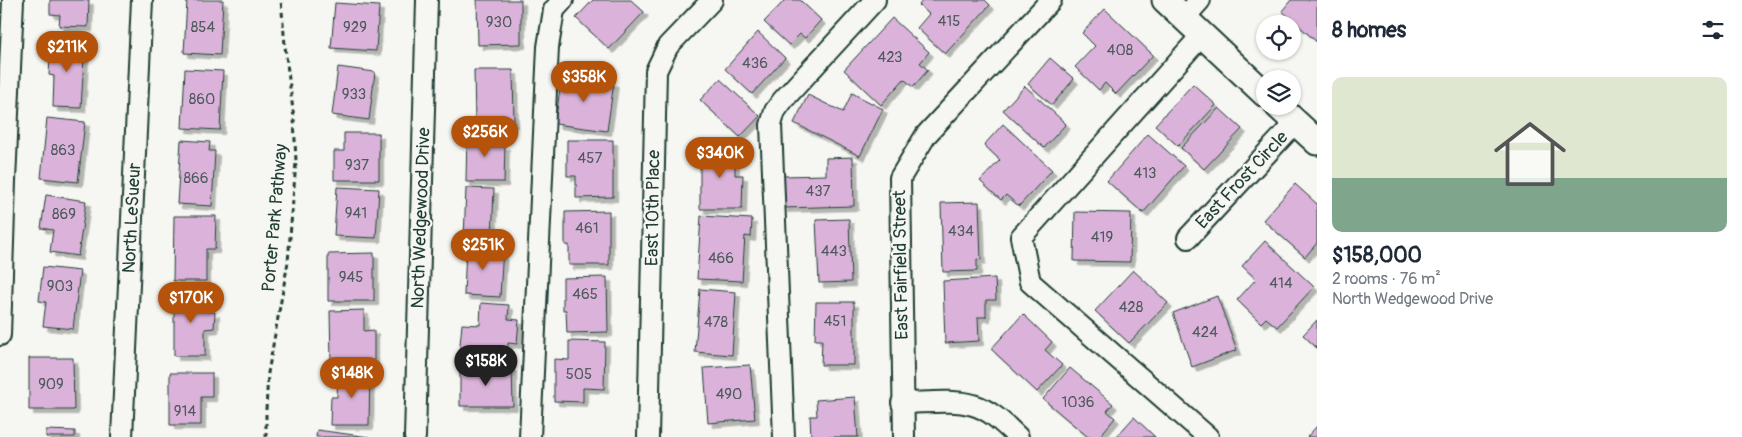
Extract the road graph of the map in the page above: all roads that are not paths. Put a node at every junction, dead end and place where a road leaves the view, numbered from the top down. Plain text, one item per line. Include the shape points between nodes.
1 (13, 0) edge
2 (142, 0) edge
3 (427, 0) edge
4 (562, 0) edge
5 (712, 0) edge
6 (875, 0) edge
7 (1051, 0) edge
8 (1165, 0) edge
9 (1192, 9) edge
10 (1202, 34) junction
11 (1256, 85) edge
12 (1286, 115) edge
13 (1288, 115) edge
14 (1317, 142) edge
15 (1188, 238) dead end
16 (0, 335) edge
17 (902, 403) junction
18 (122, 437) edge
19 (415, 437) edge
20 (530, 437) edge
21 (648, 437) edge
22 (784, 437) edge
23 (904, 437) edge
24 (1018, 437) edge
25 (1208, 437) edge

1 - 16 street
2 - 18 street, North LeSueur
3 - 19 street, North Wedgewood Drive
4 - 20 street via 554,10 548,47
5 - 21 street, East 10th Place via 668,46 656,71
6 - 22 street via 783,100 774,111 771,125
7 - 17 street, East Fairfield Street via 926,135 900,178
8 - 9 main road
9 - 10 main road
10 - 11 main road
10 - 25 street via 1021,237 1030,282
12 - 15 street, East Frost Circle
13 - 14 main road
17 - 23 street, East Fairfield Street
17 - 24 street via 974,405 996,417

